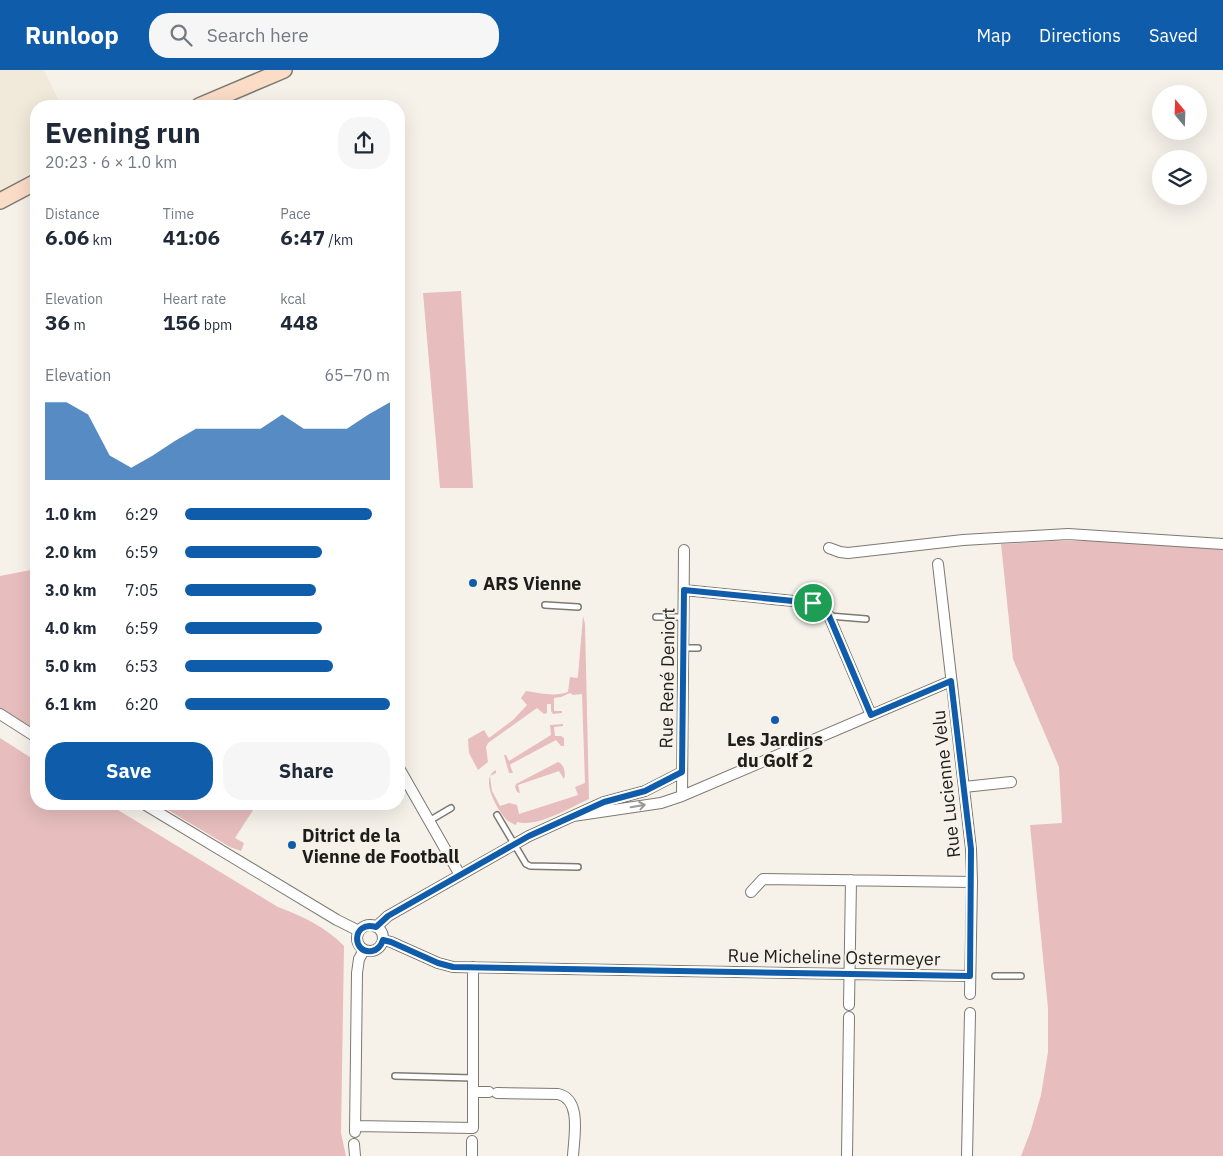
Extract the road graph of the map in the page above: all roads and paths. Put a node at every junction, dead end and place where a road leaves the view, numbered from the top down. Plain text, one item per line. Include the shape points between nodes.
1 (284, 70) edge
2 (213, 100) edge
3 (30, 185) edge
4 (0, 202) edge
5 (1223, 544) edge
6 (829, 548) dead end
7 (684, 550) dead end
8 (938, 564) dead end
9 (684, 590) junction
10 (545, 605) dead end
11 (578, 607) dead end
12 (828, 614) junction
13 (656, 616) dead end
14 (684, 617) junction
15 (866, 619) dead end
16 (683, 648) junction
17 (698, 648) dead end
18 (951, 681) junction
19 (0, 714) edge
20 (871, 715) junction
21 (30, 733) edge
22 (682, 772) junction
23 (405, 779) edge
24 (1011, 782) dead end
25 (964, 787) junction
26 (682, 796) junction
27 (451, 808) dead end
28 (154, 810) edge
29 (497, 815) dead end
30 (573, 816) junction
31 (429, 821) junction
32 (513, 844) junction
33 (578, 867) dead end
34 (460, 875) junction
35 (851, 880) junction
36 (972, 882) junction
37 (751, 892) dead end
38 (376, 927) junction
39 (359, 931) junction
40 (383, 940) junction
41 (364, 950) junction
42 (473, 967) junction
43 (850, 974) junction
44 (975, 976) junction
45 (995, 976) dead end
46 (1021, 976) dead end
47 (970, 994) dead end
48 (850, 1005) dead end
49 (970, 1014) dead end
50 (849, 1017) dead end
51 (395, 1076) dead end
52 (473, 1078) junction
53 (473, 1092) junction
54 (472, 1141) dead end
55 (354, 1144) dead end
56 (355, 1156) edge
57 (472, 1156) edge
58 (573, 1156) edge
59 (847, 1156) edge
60 (967, 1156) edge

1 - 2 street
3 - 4 street
5 - 6 street via 1068,534 963,540 848,553
7 - 9 street, Rue René Deniort
8 - 18 street, Rue Lucienne Velu
9 - 12 street, Rue René Deniort via 813,603
9 - 14 street, Rue René Deniort
10 - 11 lane
12 - 15 lane
12 - 20 street
13 - 14 lane
14 - 16 street, Rue René Deniort
16 - 17 lane
16 - 22 street, Rue René Deniort
18 - 20 street
18 - 25 street, Rue Lucienne Velu
19 - 21 street
20 - 26 street
22 - 26 street, Rue René Deniort
22 - 30 street via 645,791 604,802
23 - 31 street
24 - 25 street
25 - 36 street, Rue Lucienne Velu
30 -> 26 street via 661,803
27 - 31 lane
28 - 39 street
29 - 32 lane
30 - 32 street
31 - 34 street
32 - 33 lane via 523,862 530,866
32 - 34 street
34 - 38 street via 388,916
35 - 36 street
35 - 37 street via 763,879
35 - 43 street
36 - 44 street
38 - 39 street via 368,926
38 - 40 street
39 - 41 street via 357,940
40 - 41 street via 376,950
40 - 42 street, Rue Micheline Ostermeyer via 446,966
41 - 53 street via 357,973 355,1129 473,1128
42 - 43 street, Rue Micheline Ostermeyer
42 - 52 street
43 - 44 street, Rue Micheline Ostermeyer
43 - 48 street
44 - 47 street
45 - 46 lane
49 - 60 street
50 - 59 street
51 - 52 lane
52 - 53 street
53 - 58 street via 558,1094 569,1098 574,1114
54 - 57 street
55 - 56 street

